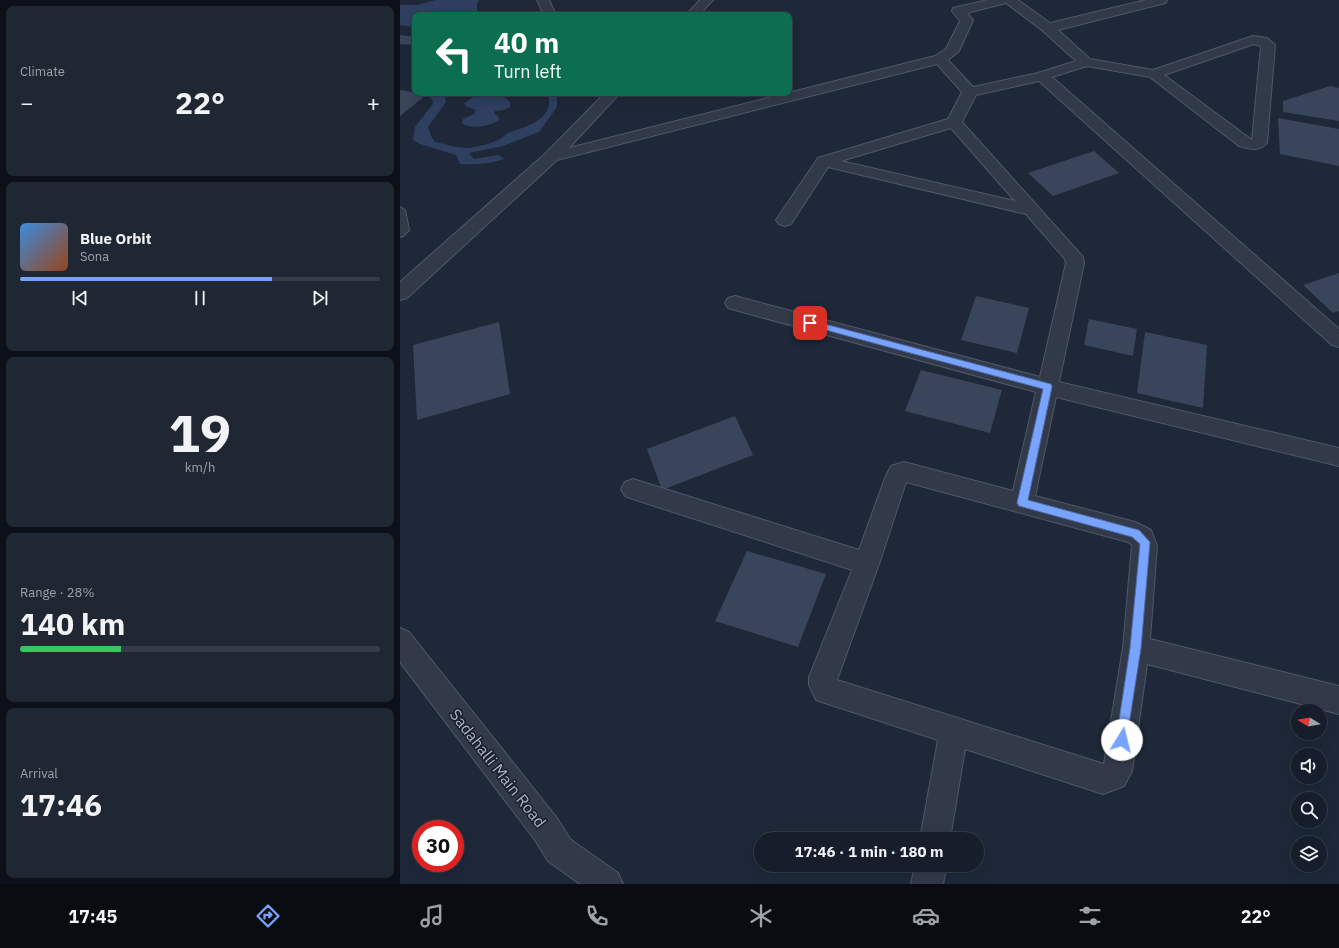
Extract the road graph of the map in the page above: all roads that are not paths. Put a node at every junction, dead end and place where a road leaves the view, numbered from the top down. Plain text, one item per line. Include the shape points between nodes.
1 (543, 0) edge
2 (707, 0) edge
3 (1004, 0) edge
4 (1010, 0) edge
5 (1161, 0) edge
6 (549, 12) edge
7 (695, 12) edge
8 (1048, 28) junction
9 (940, 59) junction
10 (1086, 62) junction
11 (1154, 74) junction
12 (1042, 76) junction
13 (970, 92) junction
14 (608, 96) edge
15 (954, 122) junction
16 (551, 157) junction
17 (824, 161) junction
18 (400, 210) edge
19 (1032, 210) junction
20 (785, 220) dead end
21 (400, 234) edge
22 (402, 289) edge
23 (735, 303) dead end
24 (1339, 340) edge
25 (1048, 387) junction
26 (1339, 457) edge
27 (633, 489) dead end
28 (1022, 503) junction
29 (867, 564) junction
30 (400, 641) edge
31 (1136, 648) junction
32 (1339, 700) edge
33 (954, 730) junction
34 (936, 832) edge
35 (930, 872) edge
36 (607, 884) edge
37 (928, 884) edge

1 - 6 street
2 - 7 street
3 - 9 street via 954,7 967,20 952,51
4 - 8 street
5 - 8 street
8 - 10 street
9 - 13 street
9 - 16 street
10 - 11 street
10 - 12 street
11 - 11 street via 1253,40 1266,43 1268,45 1259,143 1245,143
12 - 13 street
12 - 24 street
13 - 15 street
14 - 16 street via 595,103
15 - 17 street
15 - 19 street
16 - 22 street
17 - 19 street
17 - 20 street
18 - 21 lane via 404,230
19 - 25 street via 1074,257 1075,263
23 - 25 street
25 - 26 street
25 - 28 street
27 - 29 street
28 - 29 street via 909,472 899,473
28 - 31 street via 1135,533 1142,538 1145,546
29 - 33 street via 823,677 826,690
30 - 36 street, Sadahalli Main Road via 546,829 559,850
31 - 32 street
31 - 33 street via 1117,771 1114,776 1103,779
33 - 34 street
35 - 37 street

